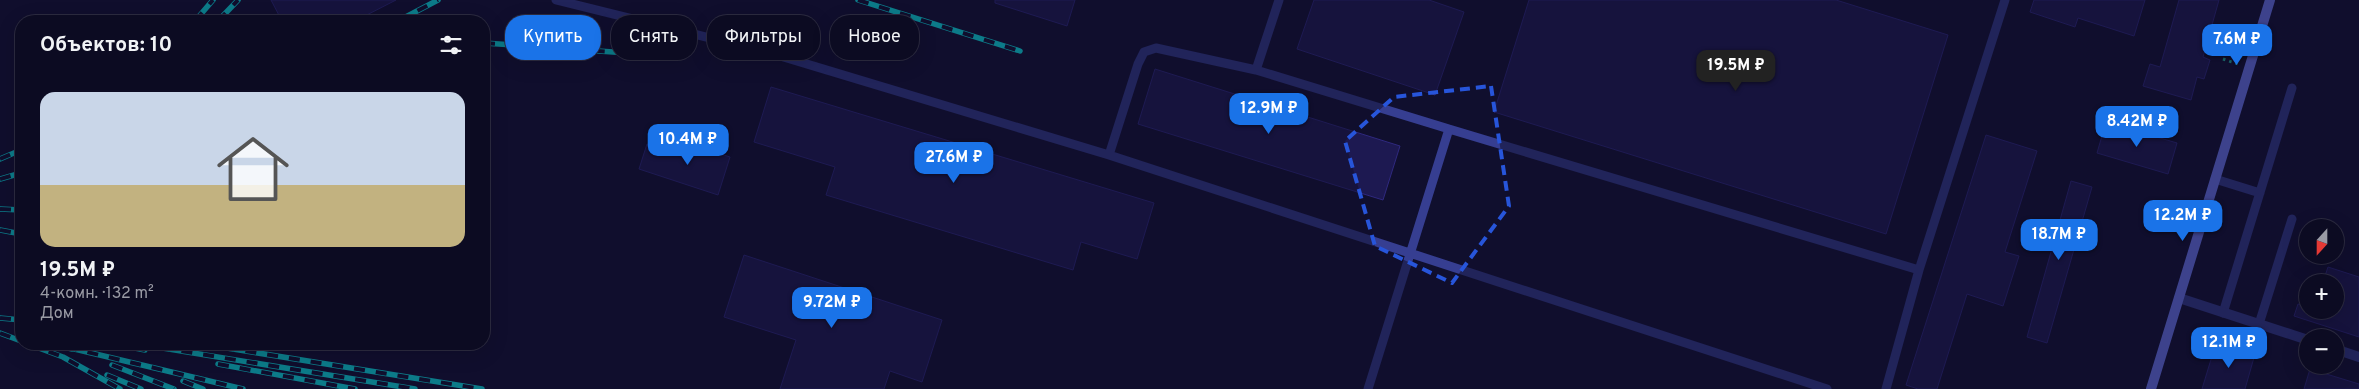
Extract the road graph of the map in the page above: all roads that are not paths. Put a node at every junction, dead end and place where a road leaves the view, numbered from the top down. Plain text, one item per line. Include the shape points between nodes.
1 (556, 0) edge
2 (1279, 0) edge
3 (2005, 0) edge
4 (2270, 0) edge
5 (1256, 70) junction
6 (2292, 88) dead end
7 (1450, 129) junction
8 (1109, 156) junction
9 (2215, 179) junction
10 (2260, 193) junction
11 (2292, 218) dead end
12 (1410, 253) junction
13 (1919, 270) junction
14 (2179, 298) junction
15 (2223, 313) junction
16 (2259, 324) junction
17 (2299, 337) edge
18 (2344, 352) edge
19 (2359, 357) edge
20 (1368, 389) edge
21 (1828, 389) edge
22 (1886, 389) edge
23 (2151, 389) edge

1 - 8 lane via 768,52
2 - 5 lane
3 - 13 lane
4 - 9 main road
5 - 7 lane
5 - 8 lane via 1156,48 1144,52
6 - 10 lane
7 - 12 lane
7 - 13 lane
8 - 12 lane
9 - 10 lane
9 - 14 main road
10 - 15 lane
11 - 16 lane
12 - 20 lane
12 - 21 lane
13 - 22 lane
14 - 15 street
14 - 23 main road
15 - 16 street
16 - 17 street
18 - 19 street

